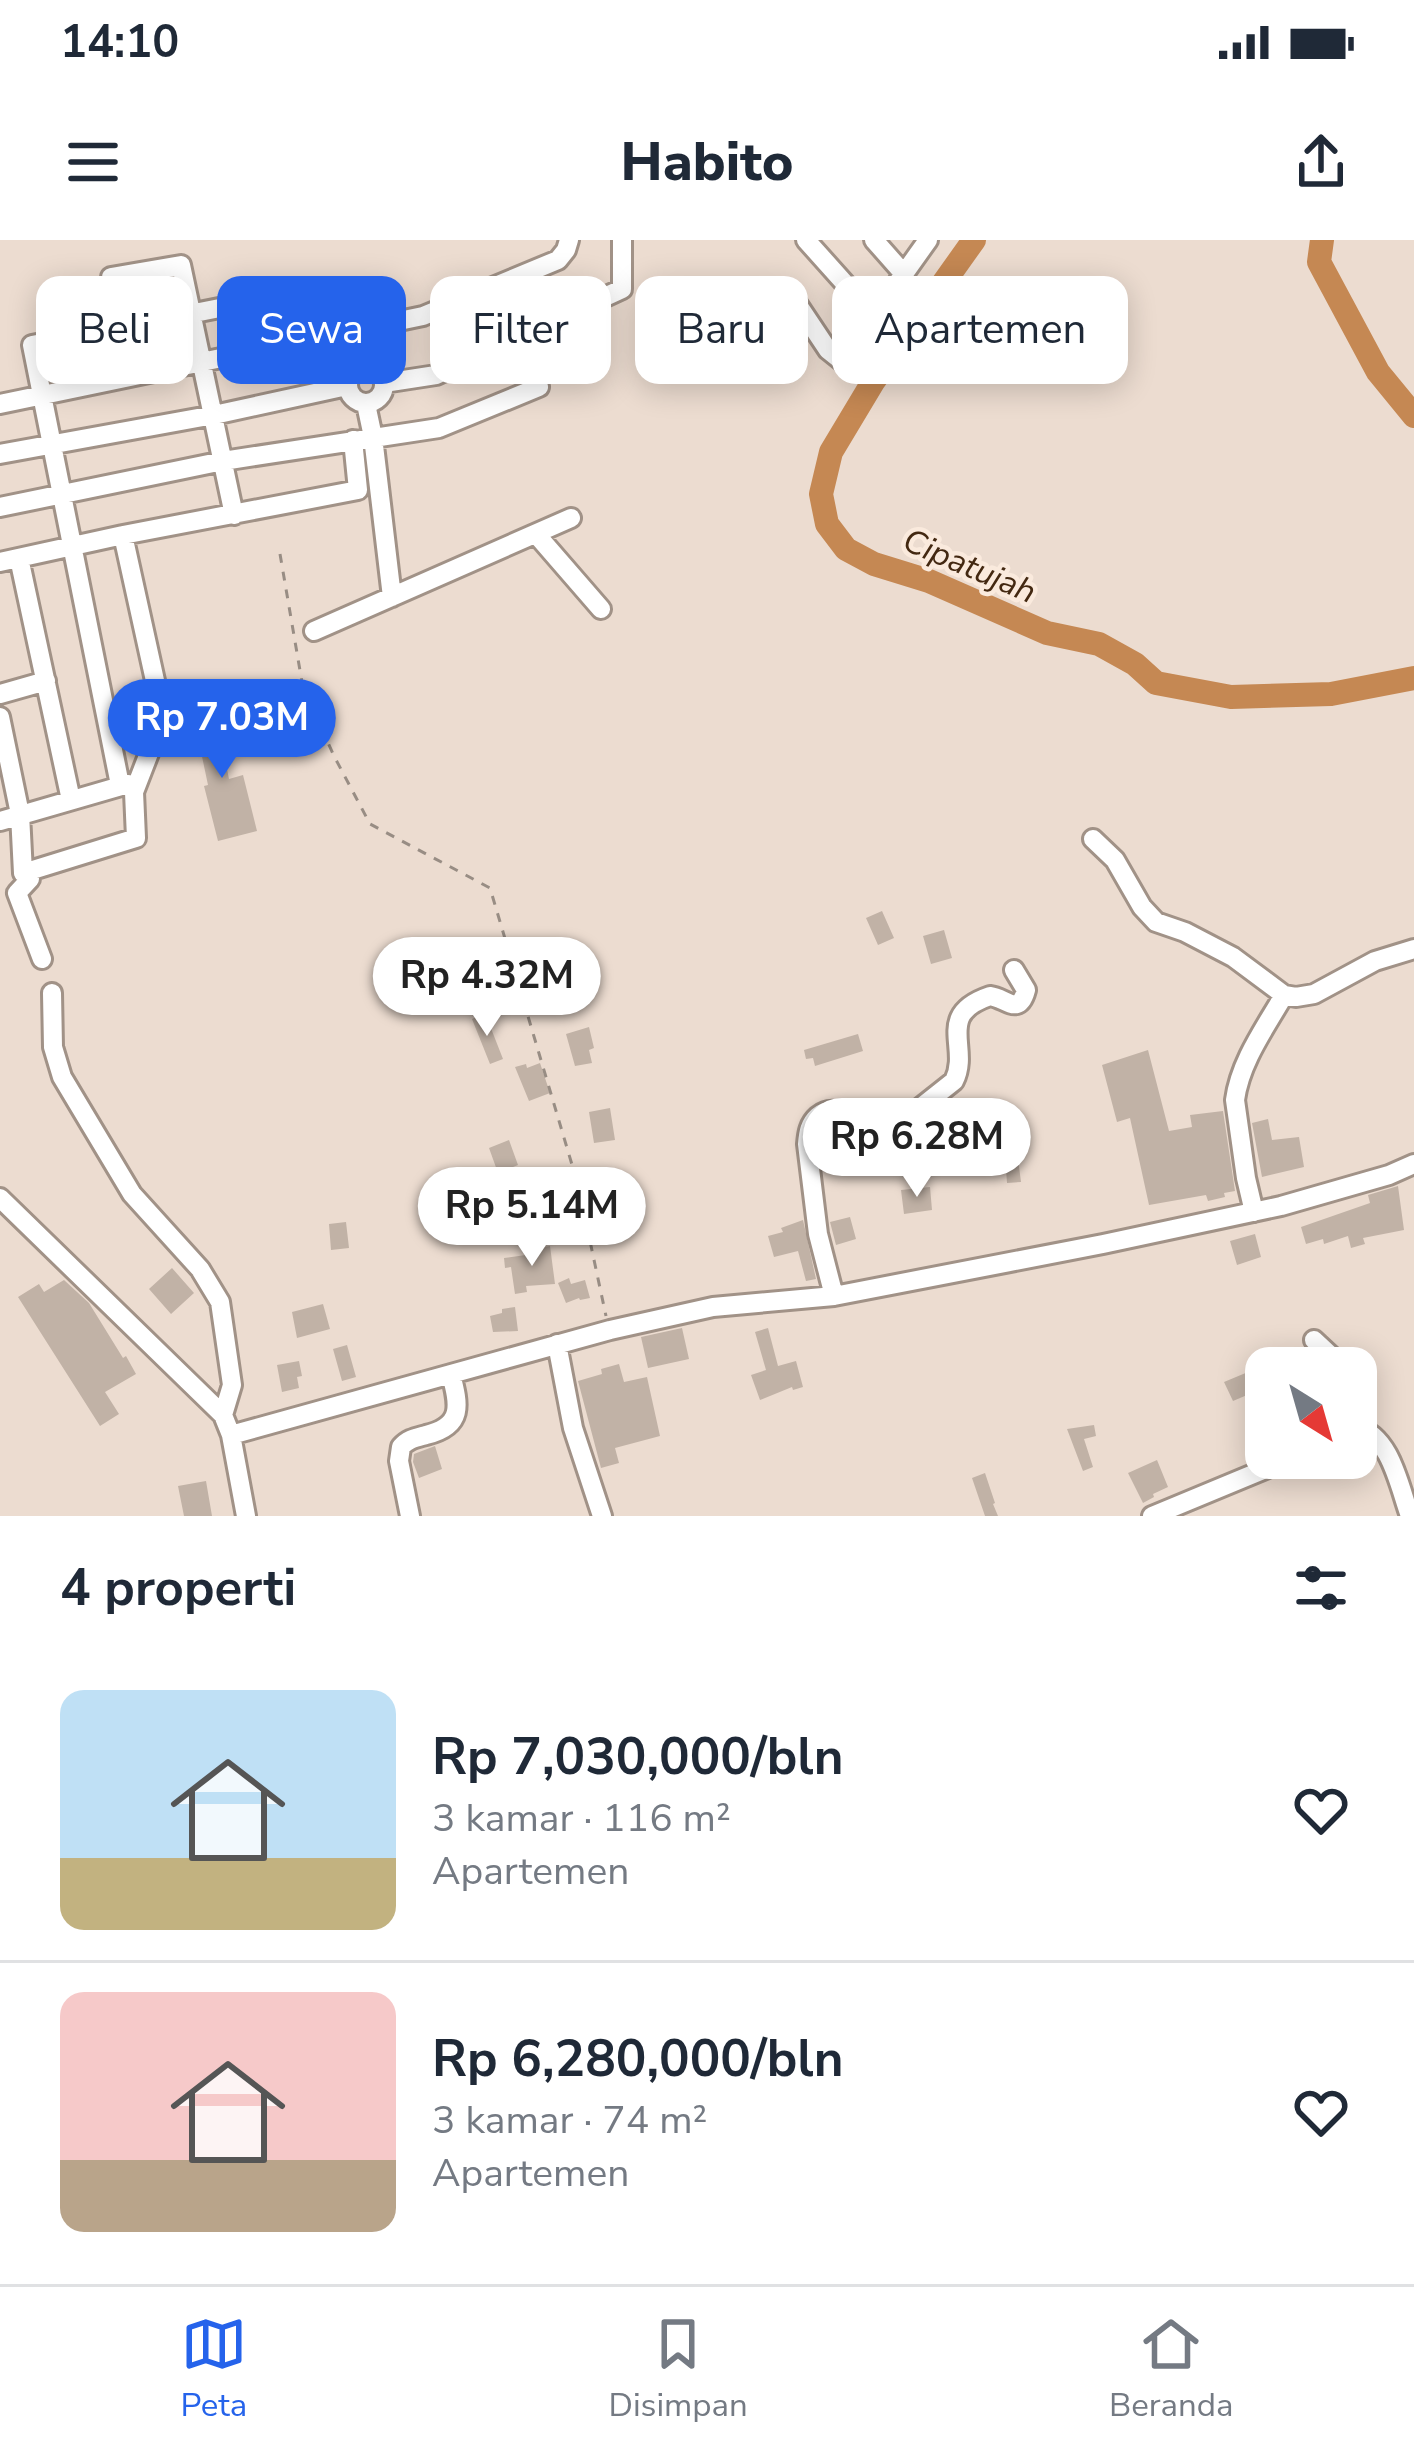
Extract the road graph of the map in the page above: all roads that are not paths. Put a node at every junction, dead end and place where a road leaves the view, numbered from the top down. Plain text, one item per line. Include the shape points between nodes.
1 (569, 240) edge
2 (622, 240) edge
3 (806, 240) edge
4 (874, 240) edge
5 (928, 240) edge
6 (904, 274) joint
7 (117, 276) edge
8 (183, 276) edge
9 (838, 276) edge
10 (611, 294) edge
11 (406, 319) edge
12 (808, 319) edge
13 (193, 323) edge
14 (832, 353) edge
15 (217, 360) edge
16 (202, 363) junction
17 (40, 384) edge
18 (384, 384) edge
19 (538, 384) edge
20 (347, 386) joint
21 (42, 396) junction
22 (0, 404) edge
23 (366, 404) junction
24 (214, 415) junction
25 (373, 437) junction
26 (352, 440) junction
27 (51, 444) junction
28 (0, 454) edge
29 (223, 461) junction
30 (61, 493) junction
31 (0, 507) edge
32 (234, 515) junction
33 (571, 518) dead end
34 (536, 534) junction
35 (123, 535) junction
36 (72, 546) junction
37 (10, 560) edge
38 (392, 597) junction
39 (602, 609) dead end
40 (314, 631) dead end
41 (46, 682) junction
42 (0, 694) edge
43 (0, 717) edge
44 (129, 784) junction
45 (71, 800) junction
46 (10, 818) edge
47 (1093, 839) dead end
48 (23, 873) junction
49 (1414, 950) edge
50 (42, 959) dead end
51 (1014, 970) dead end
52 (52, 993) dead end
53 (1284, 995) junction
54 (1414, 1164) edge
55 (0, 1198) edge
56 (1254, 1212) junction
57 (834, 1295) junction
58 (1314, 1340) dead end
59 (557, 1344) junction
60 (1322, 1347) edge
61 (451, 1374) junction
62 (223, 1414) junction
63 (231, 1435) junction
64 (1377, 1439) edge
65 (1245, 1477) edge
66 (246, 1516) edge
67 (410, 1516) edge
68 (602, 1516) edge
69 (1152, 1516) edge
70 (1410, 1516) edge

1 - 11 street via 558,260
2 - 10 street via 622,289
3 - 9 street
4 - 6 street
5 - 6 street
7 - 8 street via 181,265
12 - 14 street
13 - 16 street
15 - 16 street
16 - 21 street
16 - 24 street
17 - 21 street
18 - 23 street
19 - 25 street via 440,428
20 - 23 street
20 - 24 street
21 - 22 street
21 - 27 street
23 - 25 street
24 - 27 street
24 - 29 street
25 - 26 street
25 - 38 street
26 - 29 street
26 - 32 street via 358,490
27 - 28 street
27 - 30 street
29 - 30 street
29 - 32 street
30 - 31 street
30 - 36 street
32 - 35 street
33 - 34 street
34 - 38 street
34 - 39 street
35 - 36 street
35 - 44 street via 163,717
36 - 37 street
36 - 44 street
37 - 41 street
38 - 40 street
41 - 42 street
41 - 45 street
43 - 46 street
44 - 45 street
44 - 48 street via 136,838
45 - 46 street
46 - 48 street
47 - 53 street via 1156,922 1233,957
48 - 50 street via 30,879 16,892
49 - 53 street via 1314,994
51 - 57 street via 1023,1000 1013,1005 990,996 966,1010 954,1081 896,1127 873,1130 838,1112 814,1119 807,1144
52 - 62 street via 62,1077 132,1194 220,1302 232,1385
53 - 56 street via 1234,1100
54 - 56 street
55 - 62 street
56 - 57 street
57 - 59 street via 713,1307
58 - 60 street
59 - 61 street
59 - 68 street
61 - 63 street
61 - 67 street via 454,1419 400,1447
62 - 63 street
63 - 66 street
64 - 70 street
65 - 69 street

